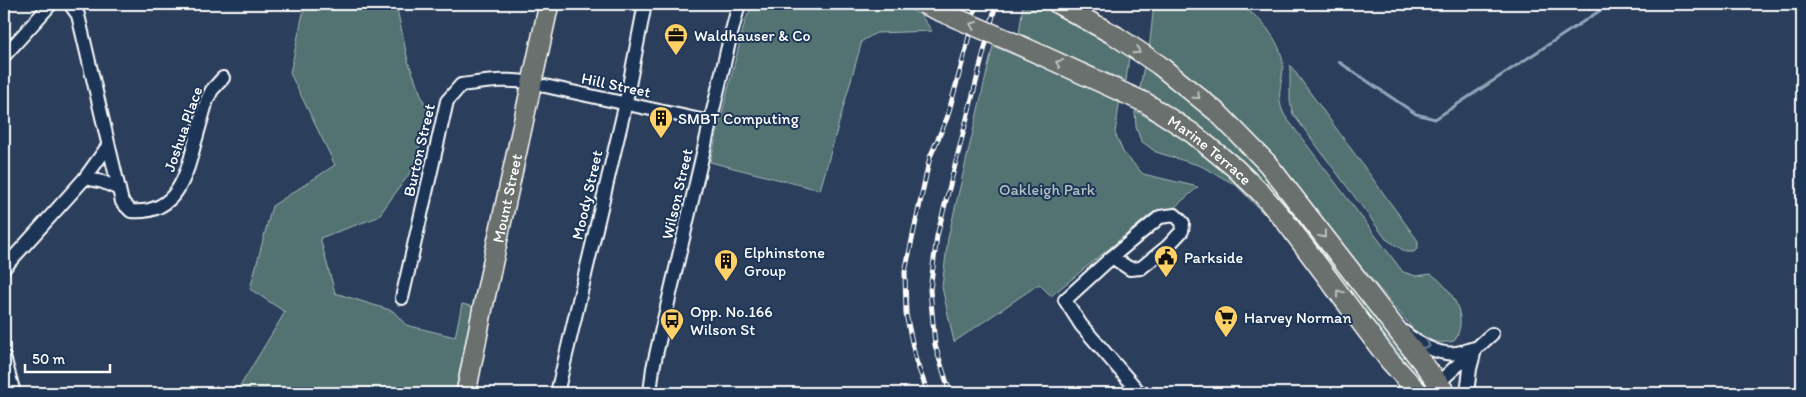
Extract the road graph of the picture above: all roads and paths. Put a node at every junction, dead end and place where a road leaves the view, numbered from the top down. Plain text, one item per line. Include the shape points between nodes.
1 (51, 4) edge
2 (70, 4) edge
3 (549, 4) edge
4 (645, 4) edge
5 (739, 4) edge
6 (923, 4) edge
7 (1058, 4) edge
8 (4, 56) edge
9 (223, 78) dead end
10 (539, 84) junction
11 (625, 103) junction
12 (710, 122) junction
13 (108, 146) junction
14 (85, 178) junction
15 (119, 189) junction
16 (1112, 257) junction
17 (4, 268) edge
18 (402, 298) dead end
19 (1387, 317) junction
20 (1492, 334) dead end
21 (1476, 348) junction
22 (4, 357) edge
23 (1438, 390) edge
24 (14, 393) edge
25 (466, 393) edge
26 (557, 393) edge
27 (650, 393) edge
28 (1140, 393) edge
29 (1419, 393) edge
30 (1467, 393) edge

1 - 8 street
2 - 13 street, Joshua Place via 78,15
3 - 10 highway, Mount Street
4 - 11 street, Moody Street
5 - 12 street, Wilson Street
29 -> 6 highway, Marine Terrace, bridge via 1389,360 1286,222 1235,168 1192,133 1146,103
7 -> 19 highway, Marine Terrace via 1116,36 1159,65 1218,113 1268,163
9 - 15 street, Joshua Place via 207,100 180,188 166,202 141,212 131,210 122,202
10 - 11 street, Hill Street
10 - 18 street, Burton Street via 506,80 461,85 447,101
10 - 25 highway, Mount Street via 483,307
11 - 12 street, Hill Street
11 - 26 street, Moody Street
12 - 27 street, Wilson Street via 654,363
13 - 14 street
13 - 15 street, Joshua Place
14 - 15 street
14 - 17 street
16 - 16 street via 1130,270 1141,268 1182,231 1183,223 1175,215 1160,217
16 - 28 street via 1065,300 1080,325
19 -> 21 street via 1409,337 1439,352 1455,354
19 - 23 highway, Marine Terrace
20 - 21 street
21 - 23 street
21 - 30 street
22 - 24 street

